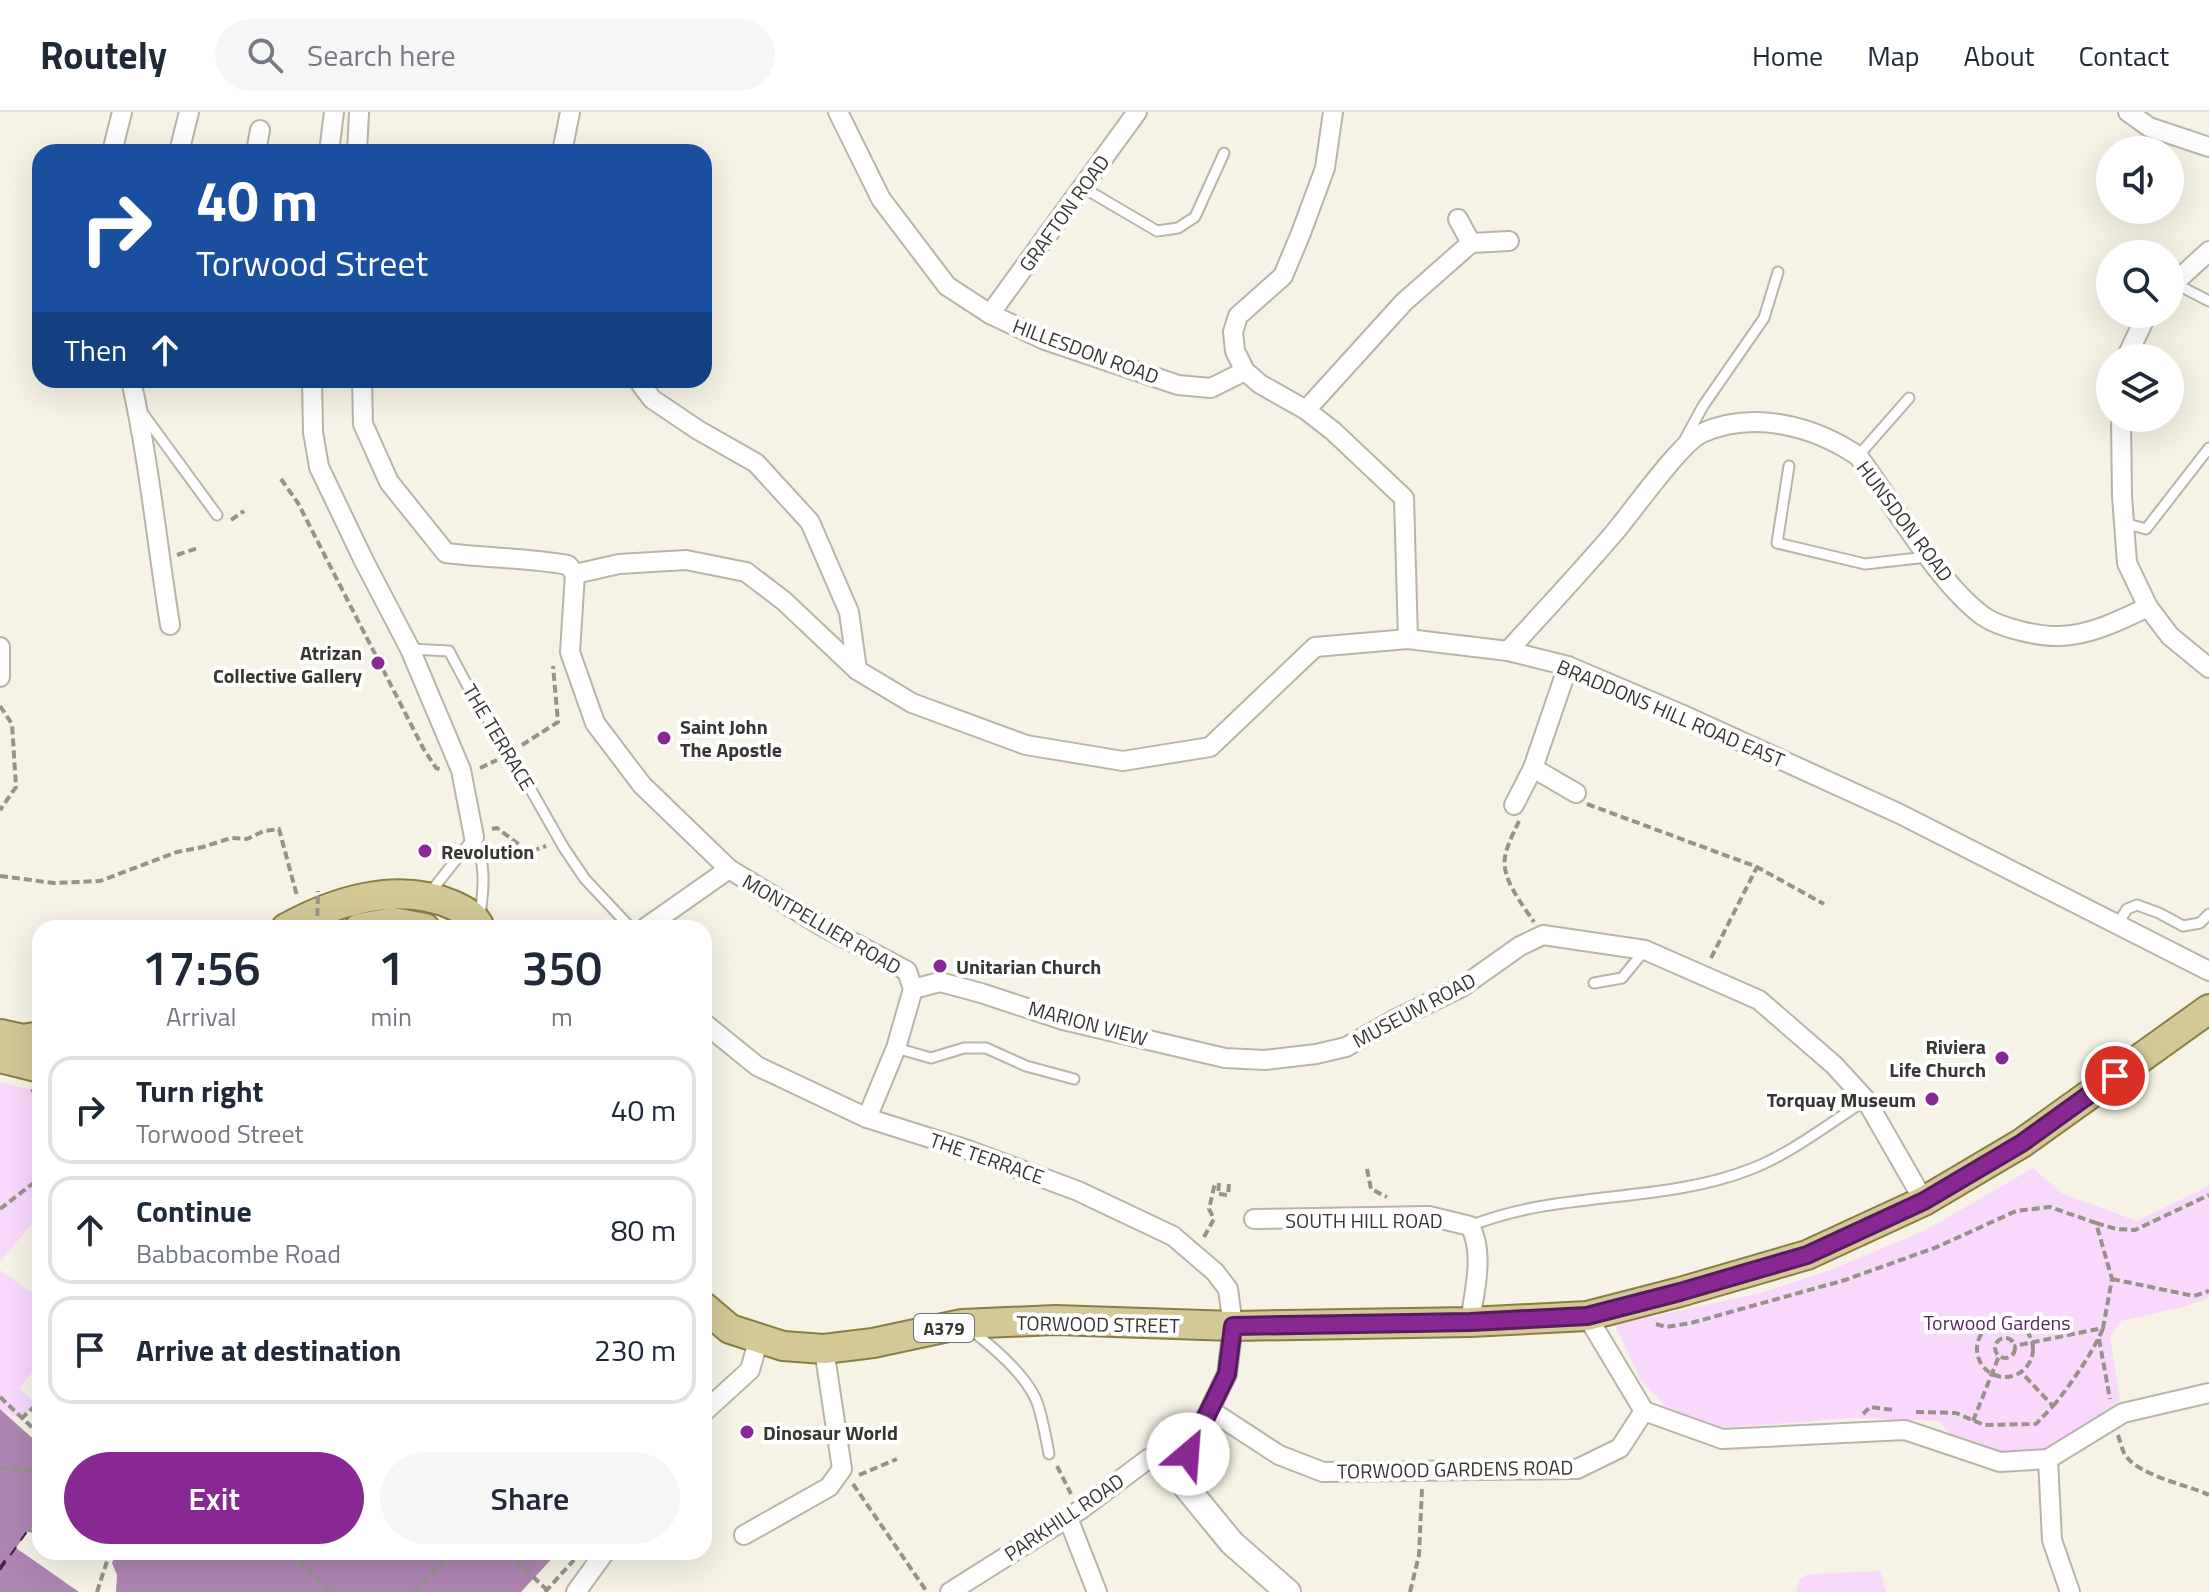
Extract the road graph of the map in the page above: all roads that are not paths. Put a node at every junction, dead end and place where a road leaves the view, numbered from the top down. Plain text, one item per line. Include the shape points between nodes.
1 (122, 112) edge
2 (189, 112) edge
3 (334, 112) edge
4 (359, 112) edge
5 (570, 112) edge
6 (838, 112) edge
7 (1137, 112) edge
8 (1333, 112) edge
9 (2128, 112) edge
10 (260, 130) dead end
11 (114, 144) edge
12 (181, 144) edge
13 (257, 144) edge
14 (330, 144) edge
15 (357, 144) edge
16 (564, 144) edge
17 (2209, 147) edge
18 (1224, 153) dead end
19 (1082, 187) junction
20 (1458, 219) dead end
21 (1509, 241) dead end
22 (1471, 243) junction
23 (2209, 251) edge
24 (1778, 272) dead end
25 (2184, 274) edge
26 (2184, 290) edge
27 (2209, 301) edge
28 (990, 314) junction
29 (1245, 371) junction
30 (133, 388) edge
31 (312, 388) edge
32 (362, 388) edge
33 (644, 388) edge
34 (1909, 398) dead end
35 (139, 409) junction
36 (1306, 410) junction
37 (2119, 432) edge
38 (2209, 448) edge
39 (1858, 456) junction
40 (1674, 459) junction
41 (1789, 466) dead end
42 (217, 515) dead end
43 (2124, 523) junction
44 (1930, 557) junction
45 (575, 574) junction
46 (2148, 607) junction
47 (170, 625) dead end
48 (1408, 639) junction
49 (0, 647) edge
50 (410, 649) junction
51 (1508, 651) junction
52 (1568, 666) junction
53 (2209, 668) edge
54 (857, 670) junction
55 (0, 677) edge
56 (1533, 768) junction
57 (1576, 793) road end
58 (1514, 805) road end
59 (474, 834) junction
60 (729, 869) junction
61 (427, 897) junction
62 (316, 912) edge
63 (2209, 914) edge
64 (472, 920) edge
65 (479, 920) edge
66 (623, 920) edge
67 (656, 920) edge
68 (2117, 925) junction
69 (1645, 950) junction
70 (2209, 971) edge
71 (1594, 983) dead end
72 (913, 989) junction
73 (2209, 1009) edge
74 (712, 1029) edge
75 (0, 1034) edge
76 (32, 1037) edge
77 (897, 1041) junction
78 (0, 1058) edge
79 (1265, 1060) joint
80 (32, 1066) edge
81 (1074, 1079) dead end
82 (1866, 1100) junction
83 (867, 1118) junction
84 (1924, 1201) junction
85 (1254, 1219) dead end
86 (1470, 1226) junction
87 (712, 1314) edge
88 (1587, 1316) junction
89 (1470, 1322) junction
90 (962, 1324) junction
91 (1233, 1326) junction
92 (759, 1338) junction
93 (824, 1349) junction
94 (2209, 1393) edge
95 (712, 1405) edge
96 (1210, 1410) junction
97 (1644, 1411) junction
98 (1049, 1454) road end
99 (1188, 1454) junction
100 (2048, 1459) junction
101 (1074, 1514) junction
102 (744, 1535) dead end
103 (599, 1560) edge
104 (576, 1592) edge
105 (950, 1592) edge
106 (1097, 1592) edge
107 (1288, 1592) edge
108 (2070, 1592) edge

1 - 11 street
2 - 12 street
3 - 14 street
4 - 15 street
5 - 16 street
6 - 28 street, HILLESDON ROAD via 884,203 947,286
7 - 19 street, GRAFTON ROAD
8 - 29 street via 1325,168 1283,276 1238,316 1235,351
9 - 17 street via 2149,127
10 - 13 street
18 - 19 lane via 1195,217 1178,228 1157,231
19 - 28 street, GRAFTON ROAD
20 - 22 street
21 - 22 street
22 - 36 street via 1404,302
23 - 25 street
24 - 40 lane via 1764,318 1703,406
26 - 27 lane
28 - 29 street, HILLESDON ROAD via 1045,340 1178,385 1211,388
29 - 36 street
30 - 35 street
31 - 50 street via 319,467
32 - 45 street via 363,424 389,482 446,553 545,561 568,565
33 - 54 street via 698,430 756,463 810,522 849,612
34 - 39 lane
35 - 42 lane
35 - 47 street
36 - 48 street via 1404,498
37 - 43 street
38 - 43 lane via 2146,529
39 - 40 street, HUNSDON ROAD via 1811,431 1740,424 1700,434
39 - 44 street, HUNSDON ROAD
40 - 51 street, HUNSDON ROAD
41 - 44 lane via 1777,543 1865,564
43 - 46 street via 2127,563
44 - 46 street, HUNSDON ROAD via 1985,617 2012,629 2061,636 2110,625
45 - 54 street, BRADDONS HILL ROAD EAST via 619,564 686,560 746,572
45 - 60 street, MONTPELLIER ROAD via 570,652 595,723 642,785
46 - 53 street via 2170,636
48 - 51 street, BRADDONS HILL ROAD EAST
48 - 54 street, BRADDONS HILL ROAD EAST via 1315,647 1210,747 1123,761 1026,745 912,703
49 - 55 street
50 - 59 street via 462,777
50 - 66 lane, THE TERRACE via 449,651 562,844 585,879
51 - 52 street, BRADDONS HILL ROAD EAST
52 - 56 street
52 - 68 street, BRADDONS HILL ROAD EAST via 1900,814
56 - 57 street
56 - 58 street
59 - 61 lane
59 - 65 lane via 483,856
60 - 67 street, MONTPELLIER ROAD
60 - 72 street, MONTPELLIER ROAD via 907,971
61 - 62 main road via 372,896
61 - 64 main road via 460,909
63 - 68 lane via 2200,923 2183,926 2137,905 2127,909
68 - 70 street, BRADDONS HILL ROAD EAST
69 - 71 lane via 1622,978
69 - 79 street, MUSEUM ROAD via 1543,935 1462,987 1346,1047
69 - 82 street via 1759,1000
72 - 77 street, MONTPELLIER ROAD
72 - 79 street, MARION VIEW via 940,982 1063,1020 1225,1058
73 - 84 main road, A379 via 2022,1143
74 - 83 street, THE TERRACE via 757,1066
75 - 76 main road
77 - 81 lane via 931,1058 986,1048
77 - 83 street, MONTPELLIER ROAD
78 - 80 main road
82 - 84 street
82 - 86 lane via 1749,1170 1655,1192 1499,1214
83 - 91 street, THE TERRACE via 1078,1191 1173,1236 1228,1289
84 - 88 main road, A379 via 1807,1255
85 - 86 street, SOUTH HILL ROAD via 1429,1216
86 - 89 street, SOUTH HILL ROAD via 1476,1236
87 - 92 main road, TORWOOD STREET / A379 via 730,1329
88 - 89 main road, A379
88 - 97 street
89 - 91 main road, TORWOOD STREET / A379
90 - 91 main road, TORWOOD STREET / A379 via 1055,1320
90 - 93 main road, TORWOOD STREET / A379
90 - 98 lane via 992,1346 1037,1402
91 - 96 street via 1227,1374
92 - 93 main road, TORWOOD STREET / A379
92 - 95 street via 750,1370
93 - 102 street via 842,1469 829,1487
94 - 100 street via 2123,1413
96 - 97 street, TORWOOD GARDENS ROAD via 1279,1455 1323,1472 1577,1469 1620,1448
96 - 99 street
97 - 100 street via 1722,1439 1905,1430 2000,1462
99 - 101 street, PARKHILL ROAD via 1148,1459
99 - 107 street via 1186,1487 1232,1543
100 - 108 street via 2052,1540
101 - 105 street, PARKHILL ROAD
101 - 106 street
103 - 104 street

